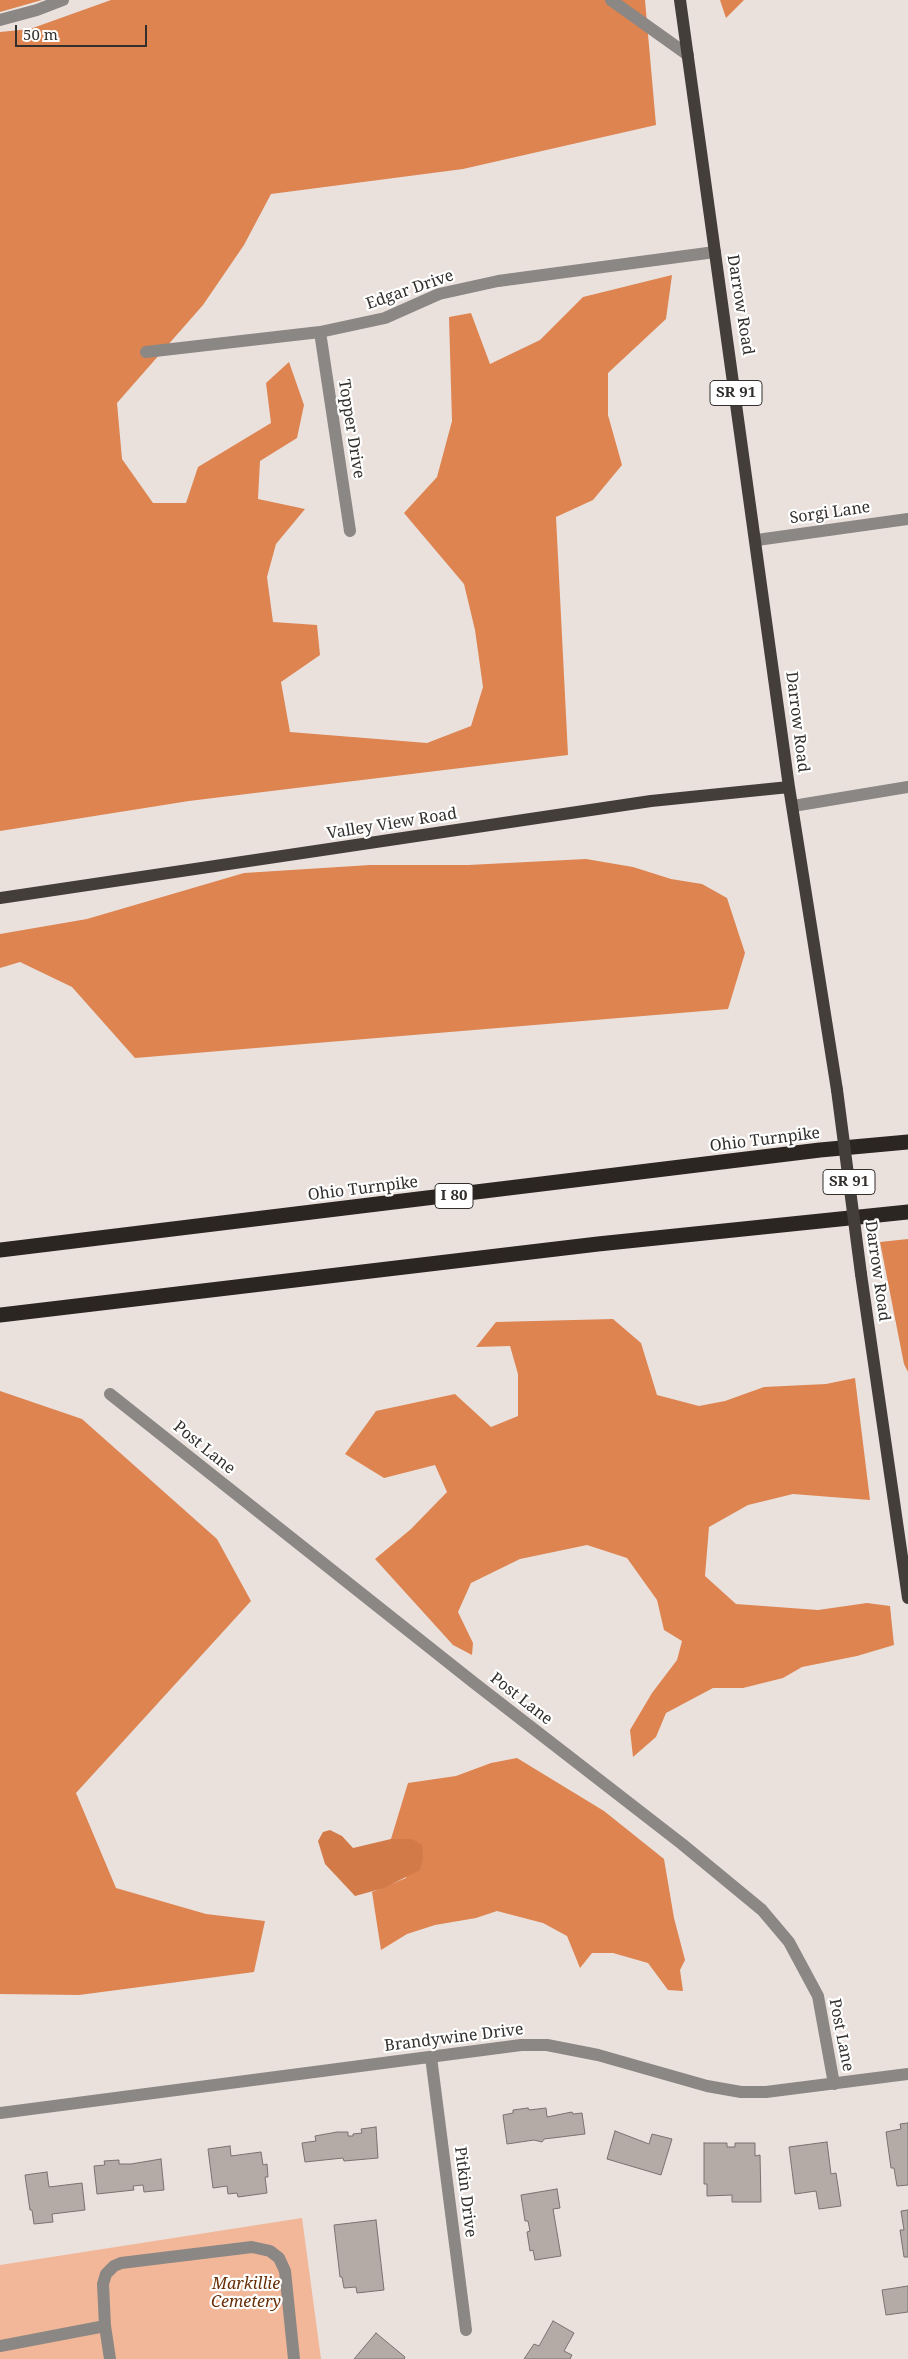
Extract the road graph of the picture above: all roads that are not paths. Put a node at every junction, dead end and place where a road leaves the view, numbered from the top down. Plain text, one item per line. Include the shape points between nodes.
1 (63, 0) edge
2 (611, 0) edge
3 (680, 0) edge
4 (0, 20) edge
5 (688, 55) junction
6 (715, 252) junction
7 (320, 332) junction
8 (146, 352) dead end
9 (908, 519) edge
10 (350, 530) dead end
11 (757, 540) junction
12 (789, 787) junction
13 (908, 788) edge
14 (793, 806) junction
15 (0, 898) edge
16 (908, 1142) edge
17 (908, 1212) edge
18 (0, 1250) edge
19 (0, 1315) edge
20 (110, 1394) dead end
21 (908, 1598) edge
22 (431, 2057) junction
23 (908, 2074) edge
24 (834, 2084) junction
25 (0, 2113) edge
26 (105, 2326) junction
27 (466, 2330) dead end
28 (0, 2346) edge
29 (110, 2359) edge
30 (294, 2359) edge

1 - 4 street
2 - 5 street
3 - 5 main road, Darrow Road / SR 91
5 - 6 main road, Darrow Road / SR 91
6 - 7 street, Edgar Drive via 498,281 439,294 385,318
6 - 11 main road, Darrow Road / SR 91
7 - 8 street, Edgar Drive
7 - 10 street, Topper Drive
9 - 11 street, Sorgi Lane
11 - 12 main road, Darrow Road / SR 91
12 - 14 main road, Darrow Road / SR 91
12 - 15 main road, Valley View Road via 651,802
13 - 14 street
14 - 21 main road, Darrow Road / SR 91, bridge via 837,1090 884,1447
16 - 18 highway, Ohio Turnpike / I 80
17 - 19 highway via 598,1244
20 - 24 street, Post Lane via 762,1910 789,1942 818,1996
22 - 24 street, Brandywine Drive via 521,2045 547,2045 598,2054 706,2086 741,2092
22 - 25 street, Brandywine Drive
22 - 27 street, Pitkin Drive
23 - 24 street, Brandywine Drive
26 - 28 street
26 - 29 street
26 - 30 street via 103,2284 106,2274 114,2266 252,2247 275,2254 285,2271

